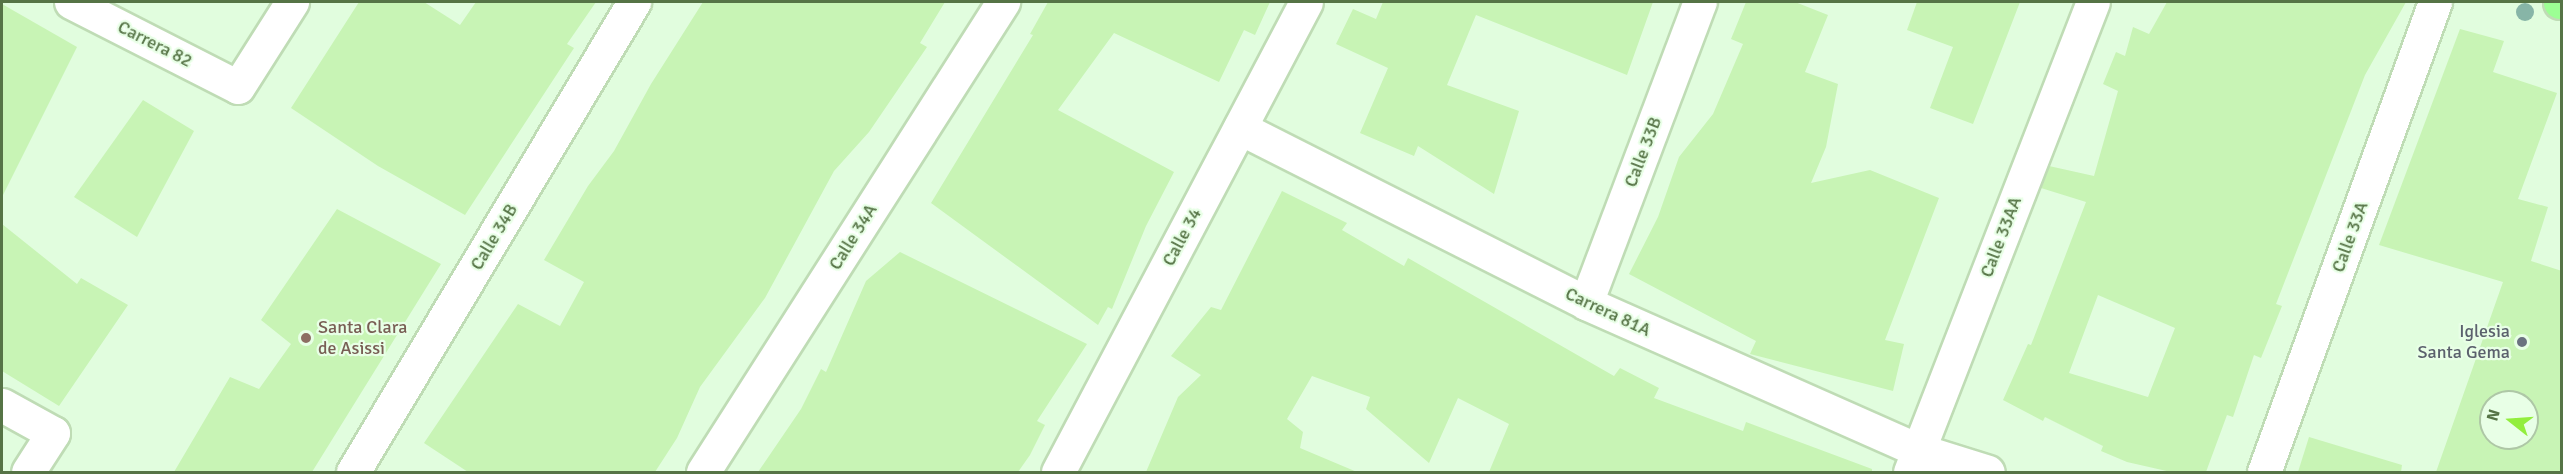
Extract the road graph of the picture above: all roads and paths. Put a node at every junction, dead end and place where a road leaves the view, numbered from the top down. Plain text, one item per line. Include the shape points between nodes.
1 (72, 2) edge
2 (292, 2) edge
3 (634, 2) edge
4 (1003, 2) edge
5 (1306, 2) edge
6 (1700, 2) edge
7 (2093, 2) edge
8 (2435, 2) edge
9 (1240, 128) junction
10 (1586, 303) junction
11 (2, 405) edge
12 (1914, 461) edge
13 (28, 472) edge
14 (353, 472) edge
15 (703, 472) edge
16 (1058, 472) edge
17 (1988, 472) edge
18 (2264, 472) edge

1 - 2 street, Carrera 82 via 238,87
3 - 14 street, Calle 34B
4 - 15 street, Calle 34A
5 - 9 street, Calle 34
6 - 10 street, Calle 33B
7 - 12 street, Calle 33AA
8 - 18 street, Calle 33A
9 - 10 street, Carrera 81A
9 - 16 street, Calle 34
10 - 12 street, Carrera 81A
11 - 13 street via 53,433
12 - 17 street, Carrera 81A

